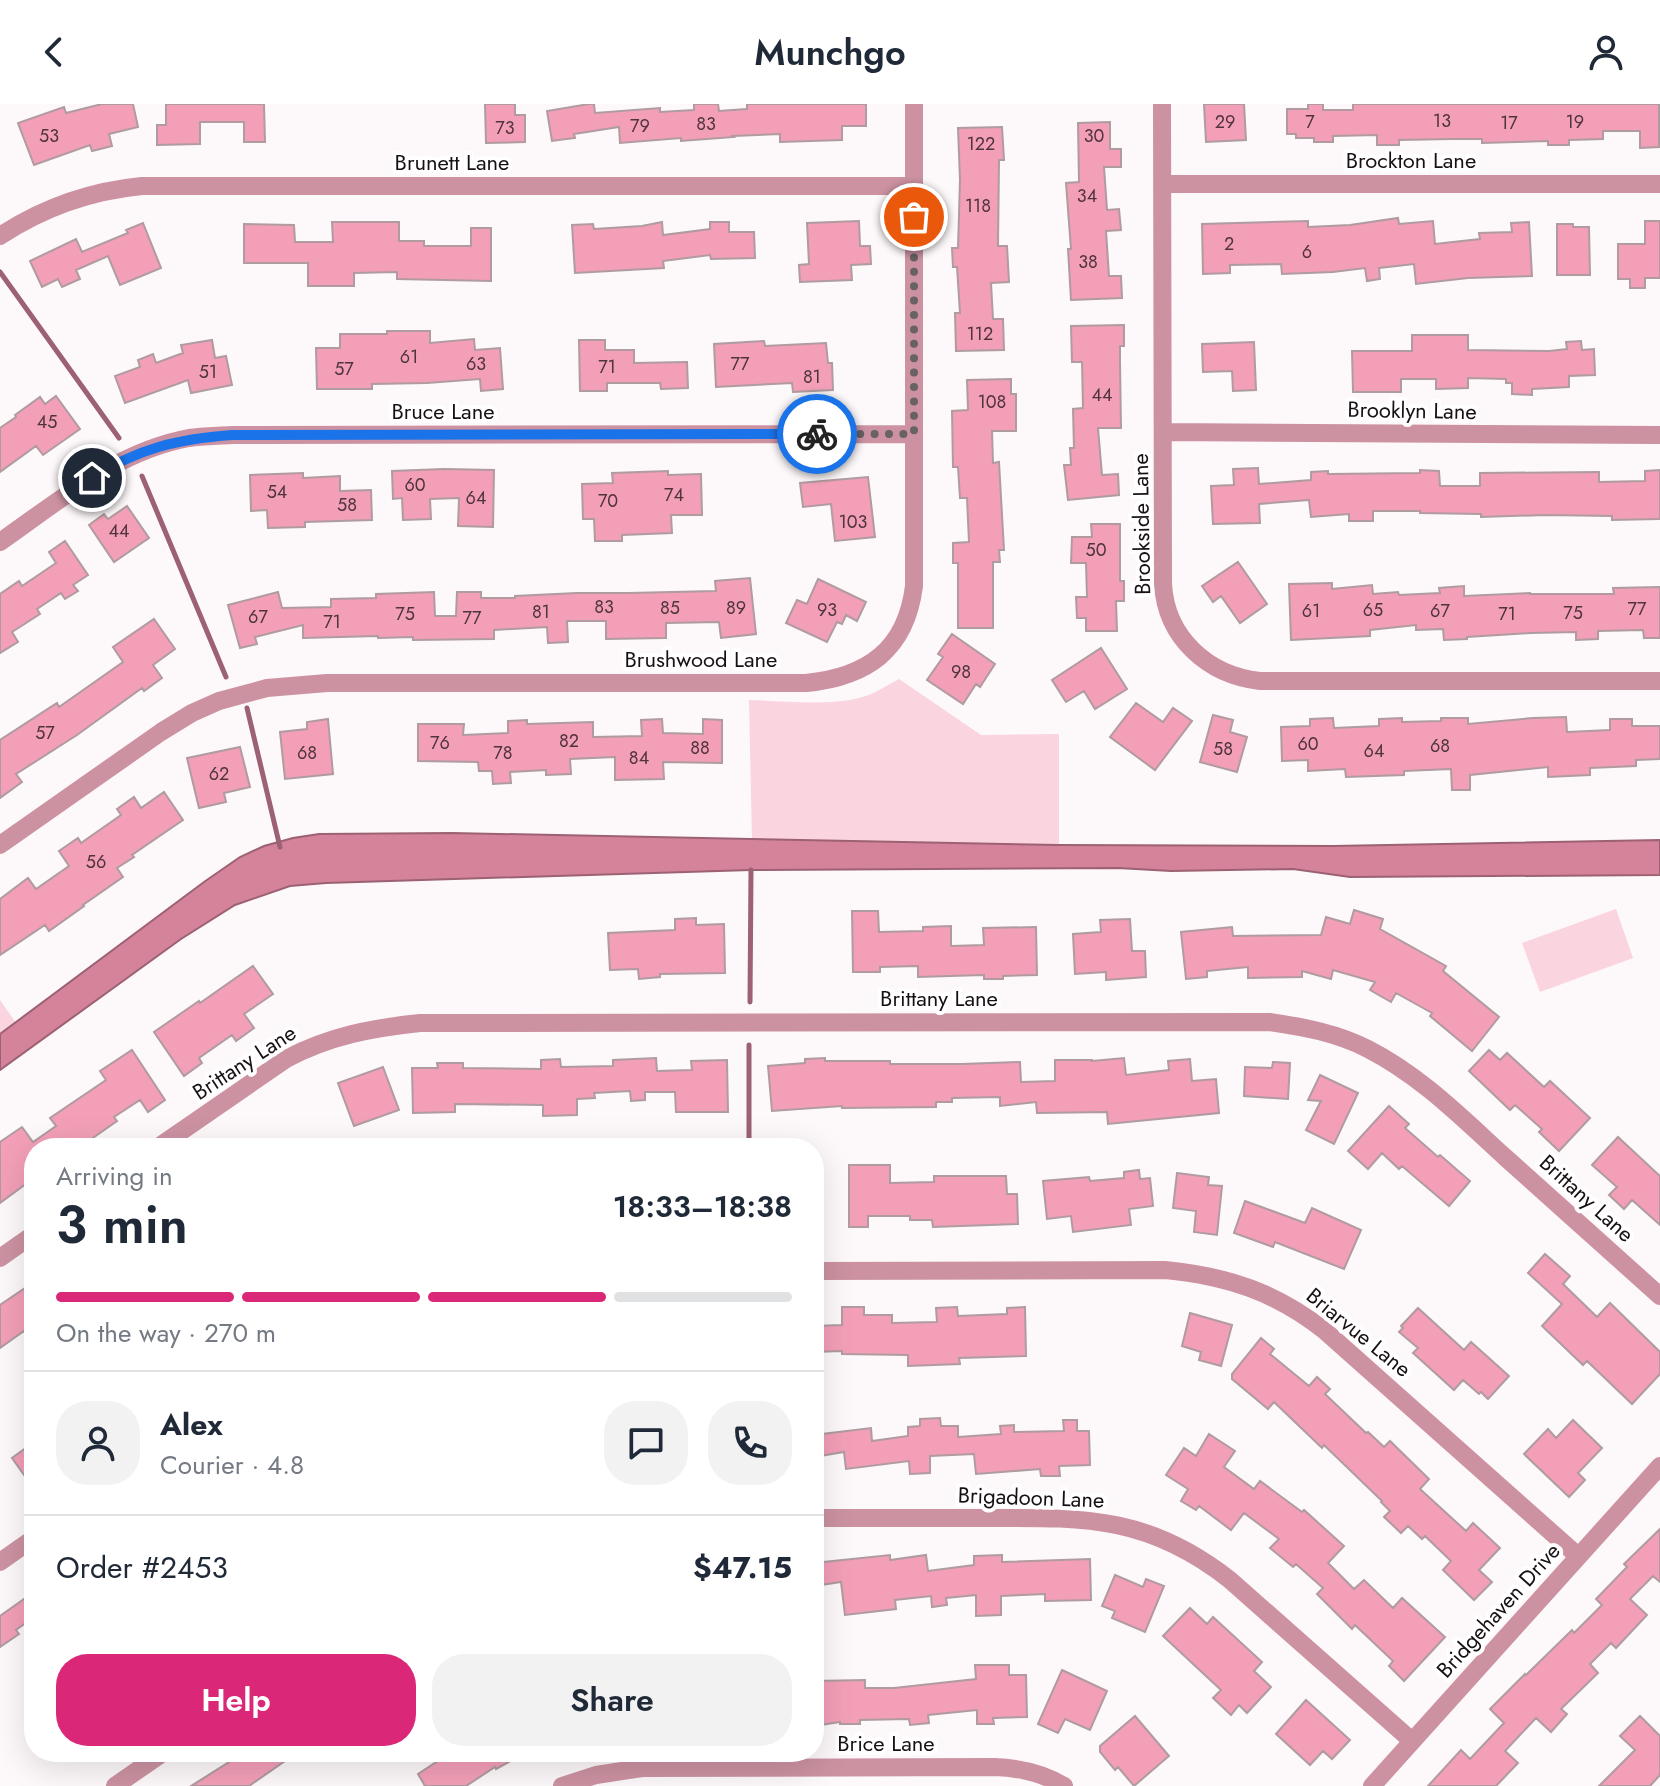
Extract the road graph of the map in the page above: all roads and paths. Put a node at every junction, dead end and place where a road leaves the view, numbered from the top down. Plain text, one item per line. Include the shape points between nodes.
1 (914, 104) edge
2 (1162, 104) edge
3 (1163, 184) junction
4 (1660, 184) edge
5 (914, 186) junction
6 (0, 236) edge
7 (1164, 432) junction
8 (914, 434) junction
9 (1660, 435) edge
10 (0, 542) edge
11 (1660, 681) edge
12 (0, 845) edge
13 (171, 1138) edge
14 (24, 1241) edge
15 (0, 1258) edge
16 (824, 1271) edge
17 (1660, 1296) edge
18 (1660, 1466) edge
19 (824, 1518) edge
20 (24, 1545) edge
21 (1578, 1556) junction
22 (0, 1562) edge
23 (1412, 1741) junction
24 (150, 1762) edge
25 (783, 1777) edge
26 (115, 1786) edge
27 (562, 1786) edge
28 (1064, 1786) edge
29 (1372, 1786) edge

1 - 5 street, Brushwood Lane
2 - 3 street, Brookside Lane
3 - 4 street, Brockton Lane
3 - 7 street, Brookside Lane
5 - 6 street, Brunett Lane via 142,186 66,201
5 - 8 street, Brushwood Lane
7 - 9 street, Brooklyn Lane
7 - 11 street, Brookside Lane via 1166,606 1188,646 1222,672 1276,682
8 - 10 street, Bruce Lane via 203,437 169,443 105,469
8 - 12 street, Brushwood Lane via 914,586 909,614 883,654 850,674 798,683 303,683 267,688 219,701 177,722
13 - 17 street, Brittany Lane via 303,1050 374,1028 420,1023 1269,1022 1324,1032 1393,1064 1449,1106
14 - 15 street
16 - 21 street, Briarvue Lane via 1165,1270 1200,1273 1249,1287 1317,1325
18 - 21 street, Bridgehaven Drive
19 - 23 street, Brigadoon Lane via 1070,1519 1116,1524 1159,1537 1201,1559 1245,1592
20 - 22 street
21 - 23 street, Bridgehaven Drive
23 - 29 street, Bridgehaven Drive
24 - 26 street
25 - 27 street, Brice Lane via 642,1768
25 - 28 street, Brice Lane via 1007,1767

